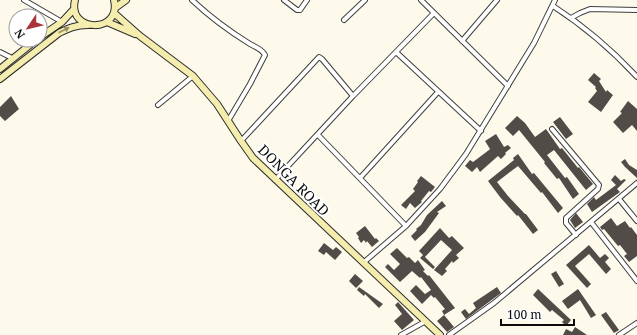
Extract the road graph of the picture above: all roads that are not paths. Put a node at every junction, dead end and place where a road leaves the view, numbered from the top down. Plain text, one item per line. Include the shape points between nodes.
1 (25, 0) edge
2 (75, 0) edge
3 (114, 0) edge
4 (126, 0) edge
5 (192, 0) edge
6 (284, 0) edge
7 (307, 0) edge
8 (364, 0) edge
9 (421, 0) edge
10 (497, 0) edge
11 (555, 0) edge
12 (553, 6) junction
13 (74, 9) junction
14 (114, 10) junction
15 (637, 10) edge
16 (434, 13) junction
17 (571, 18) junction
18 (344, 20) dead end
19 (62, 22) junction
20 (106, 22) junction
21 (88, 25) junction
22 (48, 32) edge
23 (140, 36) junction
24 (462, 41) junction
25 (25, 48) edge
26 (0, 52) edge
27 (396, 52) junction
28 (12, 58) junction
29 (0, 69) edge
30 (193, 76) junction
31 (637, 77) edge
32 (0, 79) edge
33 (508, 86) junction
34 (438, 92) junction
35 (353, 96) junction
36 (158, 105) dead end
37 (228, 121) junction
38 (552, 129) dead end
39 (481, 130) junction
40 (318, 134) junction
41 (241, 142) junction
42 (360, 178) junction
43 (275, 180) junction
44 (637, 183) edge
45 (619, 199) junction
46 (637, 221) edge
47 (592, 222) junction
48 (406, 226) junction
49 (576, 235) junction
50 (363, 263) junction
51 (637, 281) edge
52 (426, 321) junction
53 (637, 323) edge
54 (401, 335) edge
55 (440, 335) edge
56 (449, 335) edge
57 (619, 335) edge

1 - 19 street
2 - 13 street
3 - 14 street
4 - 14 street
5 - 37 street via 208,15 261,50 264,55
6 - 7 street via 298,10
8 - 18 street
9 - 16 street
10 - 24 street
11 - 12 street
12 - 17 street
12 - 33 street
13 - 19 street
13 - 21 street via 79,19
14 - 20 street
14 - 23 street
15 - 17 street via 590,9
16 - 24 street
16 - 27 street
17 - 31 street
19 - 22 street
20 - 21 street via 97,26
20 - 23 street
32 -> 21 street via 59,33 74,26
23 - 30 street, DONGA ROAD
24 - 33 street
25 - 28 street
26 - 28 street
27 - 34 street
27 - 35 street
28 - 29 street
30 - 36 street
30 - 37 street, DONGA ROAD
33 - 39 street
34 - 39 street
34 - 42 street
35 - 40 street
35 - 41 street via 319,57
37 - 41 street, DONGA ROAD
38 - 49 street via 599,185 598,189 566,218 566,223
39 - 48 street via 440,189
40 - 42 street
40 - 43 street
41 - 43 street, DONGA ROAD
42 - 48 street
43 - 50 street, DONGA ROAD
44 - 45 street
45 - 46 street
45 - 47 street
47 - 49 street
47 - 51 street
48 - 50 street
49 - 56 street via 494,303
50 - 52 street, DONGA ROAD
52 - 54 street
52 - 55 street, DONGA ROAD
53 - 57 street

